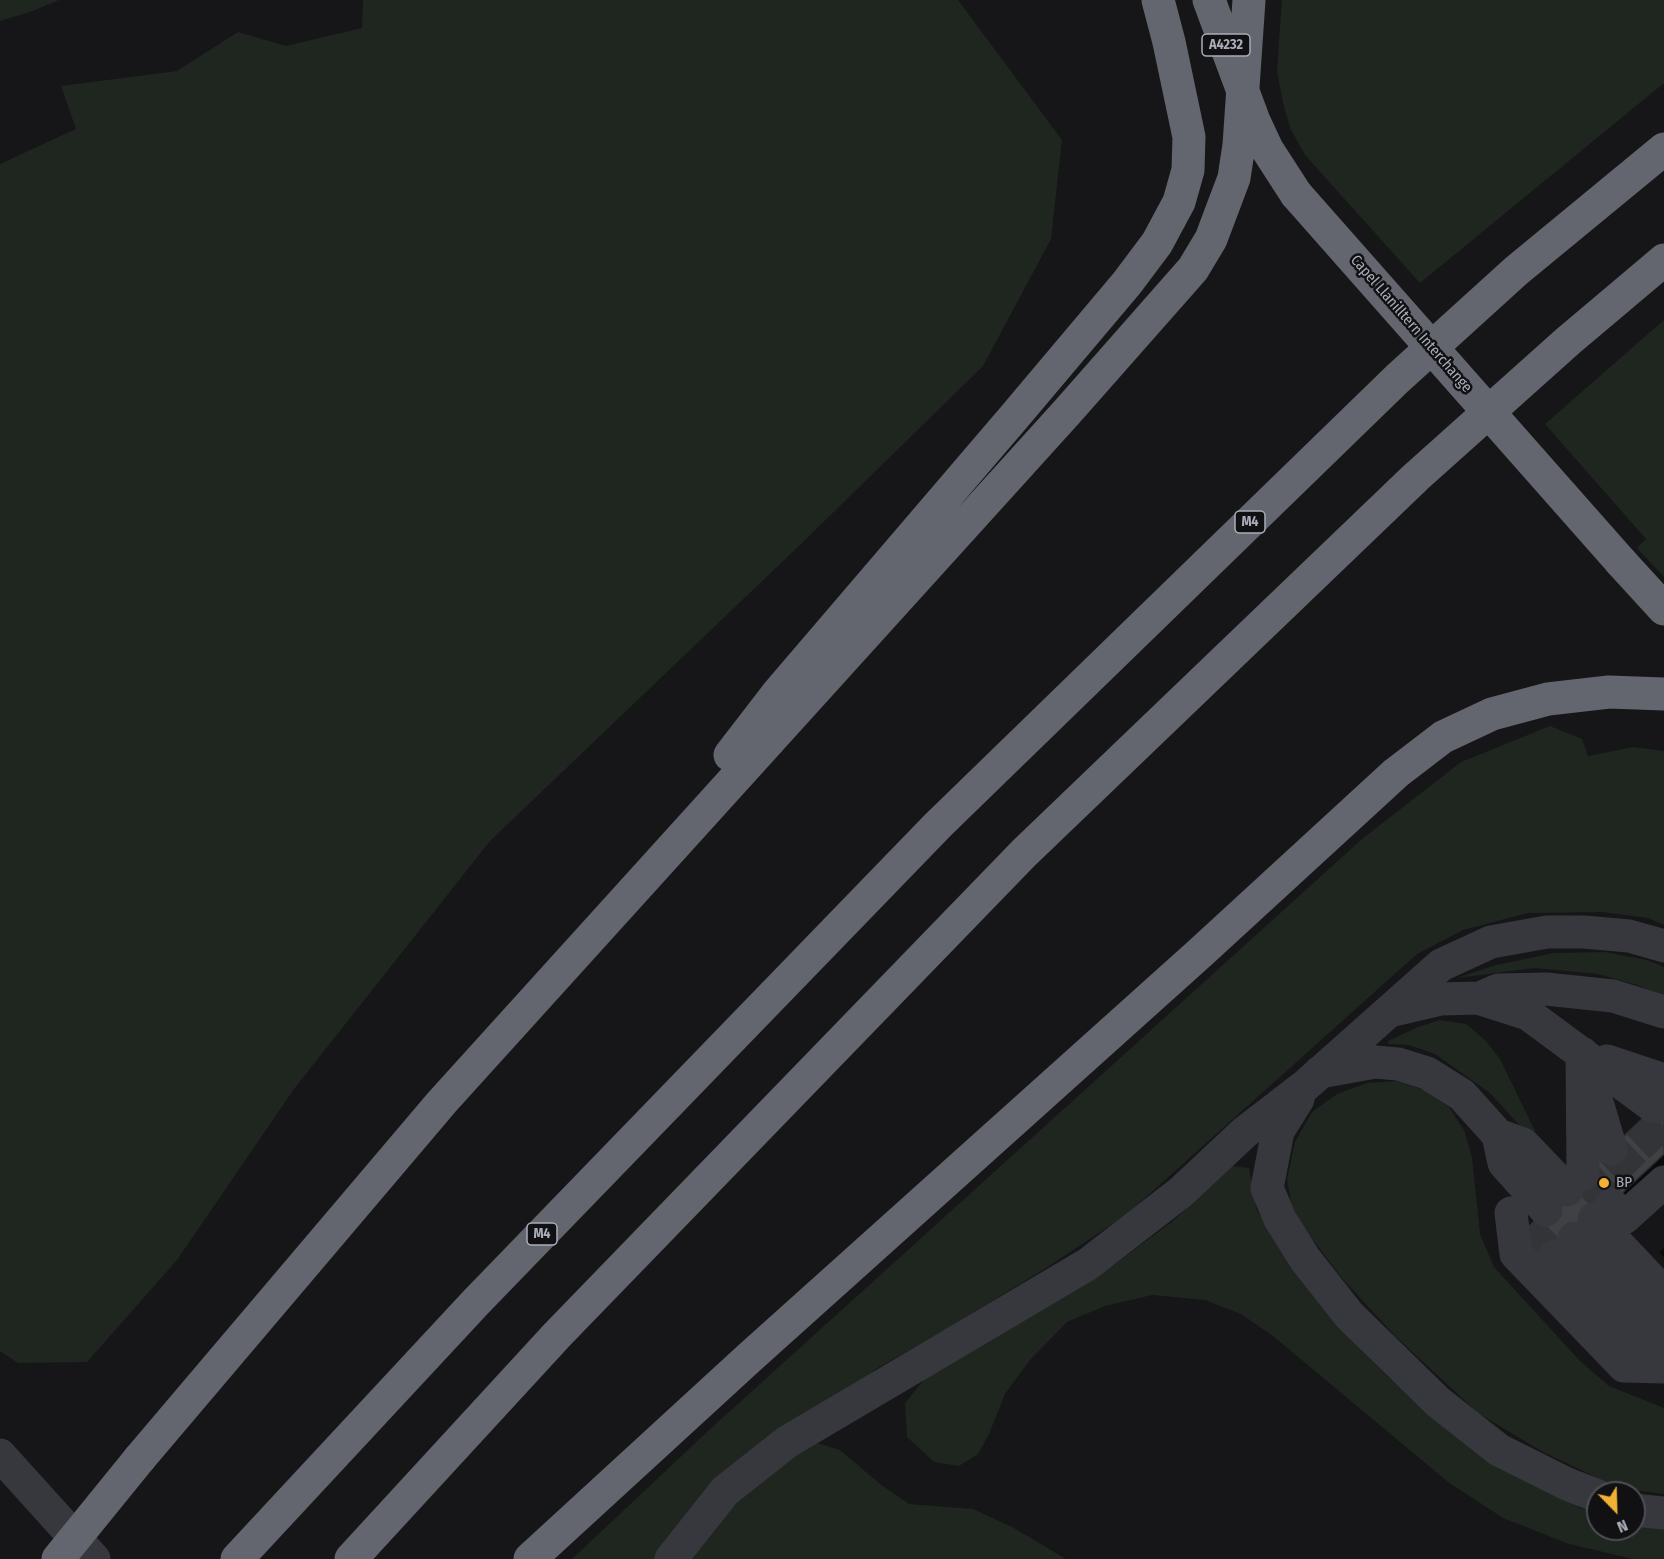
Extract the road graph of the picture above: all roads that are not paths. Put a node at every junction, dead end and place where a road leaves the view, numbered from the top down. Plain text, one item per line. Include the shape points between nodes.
1 (1158, 0) edge
2 (1209, 0) edge
3 (1249, 0) edge
4 (1243, 91) junction
5 (1664, 149) edge
6 (1664, 260) edge
7 (1664, 609) edge
8 (1664, 694) edge
9 (1664, 946) edge
10 (568, 962) junction
11 (1478, 999) junction
12 (1389, 1011) junction
13 (1664, 1012) edge
14 (1582, 1053) junction
15 (1664, 1057) edge
16 (1664, 1070) edge
17 (1313, 1078) junction
18 (1501, 1149) junction
19 (1599, 1156) edge
20 (1625, 1200) edge
21 (1664, 1293) edge
22 (1664, 1332) edge
23 (1664, 1366) edge
24 (0, 1455) edge
25 (1586, 1491) edge
26 (1646, 1511) edge
27 (1664, 1513) edge
28 (58, 1559) edge
29 (94, 1559) edge
30 (237, 1559) edge
31 (351, 1559) edge
32 (530, 1559) edge
33 (671, 1559) edge

1 - 10 highway via 1189,136 1188,170 1179,202 1157,243 777,694
2 - 4 highway, A4232
3 - 4 highway, Capel Llanilltern Interchange
4 - 7 highway, Capel Llanilltern Interchange, bridge via 1267,149 1296,194
4 - 10 highway via 1234,178 1210,239 1193,269
5 - 30 highway, M4 via 1516,271 1397,379 938,825 476,1302
6 - 31 highway via 1416,477 1024,854 558,1335
8 - 32 highway via 1609,692 1558,698 1492,714 1443,737 1396,773
9 - 12 street via 1629,936 1584,932 1547,932 1491,942 1441,965
10 - 28 highway, bridge via 442,1102
11 - 12 street via 1441,999
11 - 13 street via 1498,990 1546,988 1613,996
11 - 14 street via 1528,1014
12 - 17 street
14 - 15 street
14 - 16 street
14 - 19 street
14 - 19 street
14 - 19 street
17 - 18 street via 1375,1062 1398,1064 1427,1074 1462,1095
17 - 25 street via 1278,1131 1267,1188 1280,1219 1305,1259 1349,1315 1438,1402 1499,1449
17 - 33 street via 1245,1132 1181,1192 1088,1264 787,1442 725,1491
18 - 19 street
18 - 19 street via 1523,1144
19 - 23 street via 1516,1254 1624,1366
20 - 21 street
20 - 22 street
20 - 23 street via 1647,1353
24 - 29 street
26 - 27 street

